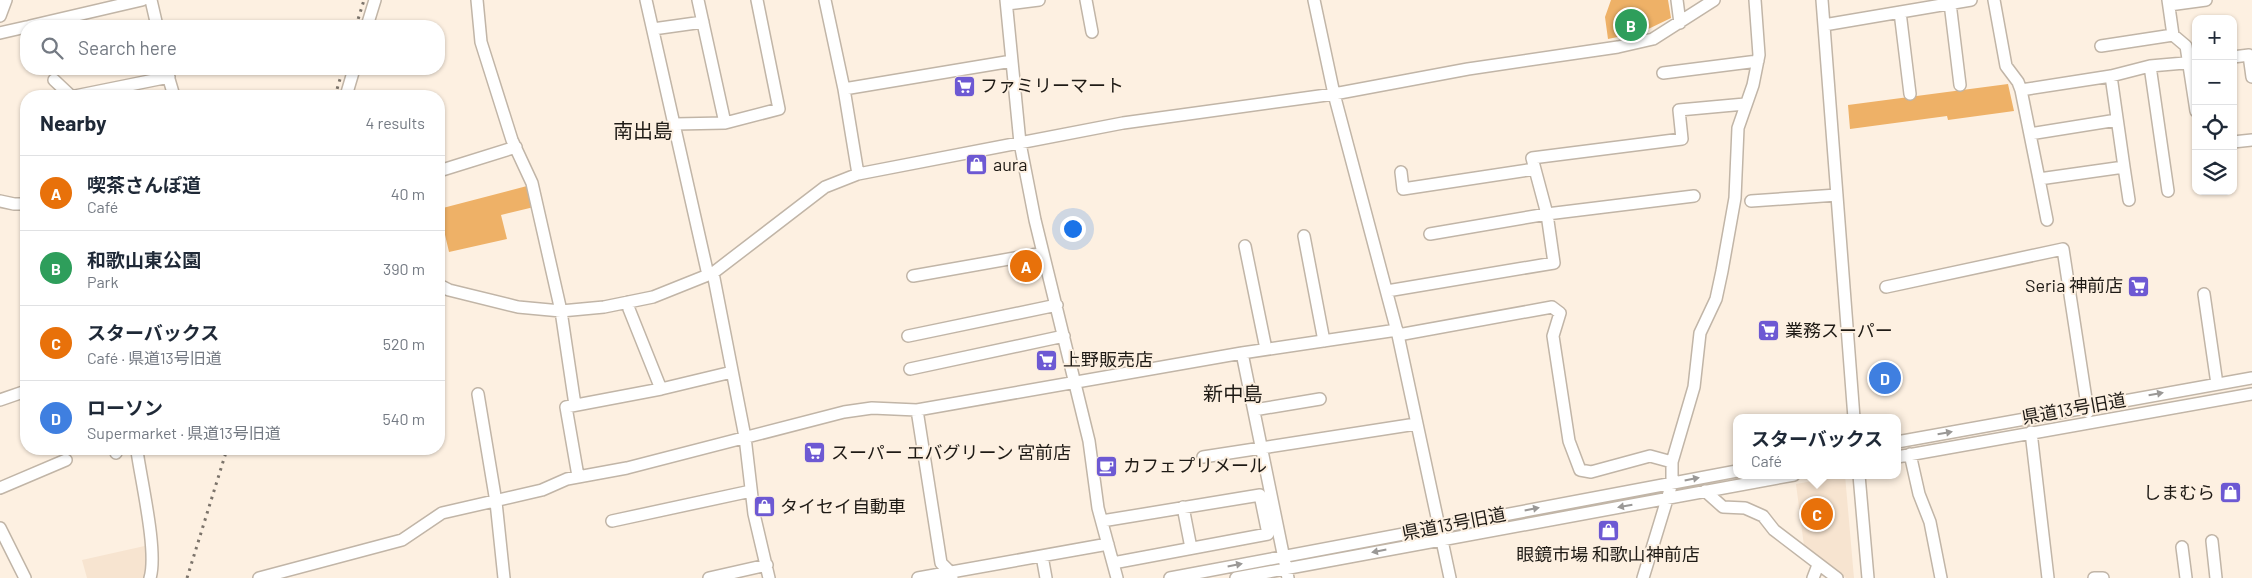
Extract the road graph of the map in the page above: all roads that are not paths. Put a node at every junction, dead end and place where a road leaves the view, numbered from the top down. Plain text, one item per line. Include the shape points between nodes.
1 (6, 0) edge
2 (142, 0) edge
3 (151, 0) edge
4 (375, 0) edge
5 (477, 0) edge
6 (646, 0) edge
7 (698, 0) edge
8 (757, 0) edge
9 (825, 0) edge
10 (1039, 0) edge
11 (1086, 0) edge
12 (1314, 0) edge
13 (1677, 0) edge
14 (1714, 0) edge
15 (1755, 0) edge
16 (1822, 0) edge
17 (1971, 0) edge
18 (1994, 0) edge
19 (2206, 0) edge
20 (1007, 2) edge
21 (2169, 2) edge
22 (1950, 4) junction
23 (1900, 12) junction
24 (0, 16) edge
25 (56, 20) edge
26 (156, 20) edge
27 (369, 20) edge
28 (703, 22) junction
29 (1680, 23) junction
30 (1824, 25) junction
31 (20, 28) edge
32 (653, 29) junction
33 (1092, 32) dead end
34 (0, 33) edge
35 (2174, 35) junction
36 (2101, 46) dead end
37 (2237, 56) edge
38 (1012, 61) junction
39 (1758, 61) junction
40 (2192, 63) edge
41 (2150, 66) junction
42 (1664, 73) dead end
43 (160, 75) edge
44 (169, 75) edge
45 (352, 75) edge
46 (2111, 76) junction
47 (2252, 78) edge
48 (54, 80) dead end
49 (1960, 85) dead end
50 (844, 89) junction
51 (65, 90) edge
52 (99, 90) edge
53 (172, 90) edge
54 (348, 90) edge
55 (2021, 90) junction
56 (1334, 94) junction
57 (1910, 94) dead end
58 (1746, 104) junction
59 (2117, 120) junction
60 (725, 123) junction
61 (675, 124) junction
62 (2030, 134) junction
63 (2252, 140) edge
64 (2237, 142) edge
65 (1020, 143) junction
66 (516, 147) junction
67 (2124, 167) junction
68 (445, 169) edge
69 (1535, 169) junction
70 (1401, 172) dead end
71 (858, 174) junction
72 (2039, 179) junction
73 (2168, 191) dead end
74 (1837, 194) junction
75 (1694, 196) dead end
76 (2129, 200) dead end
77 (0, 201) edge
78 (1751, 201) dead end
79 (20, 204) edge
80 (1547, 214) junction
81 (2047, 220) dead end
82 (1430, 234) dead end
83 (1304, 236) dead end
84 (1246, 246) dead end
85 (1043, 253) junction
86 (710, 274) junction
87 (913, 276) dead end
88 (1886, 287) dead end
89 (445, 288) edge
90 (1387, 290) junction
91 (2204, 294) dead end
92 (628, 302) junction
93 (1057, 305) junction
94 (561, 311) junction
95 (1397, 332) junction
96 (908, 336) dead end
97 (1064, 336) junction
98 (1324, 341) junction
99 (1266, 349) junction
100 (1242, 353) junction
101 (910, 369) dead end
102 (732, 372) junction
103 (2252, 378) edge
104 (1074, 382) junction
105 (2217, 384) junction
106 (661, 389) junction
107 (20, 393) edge
108 (478, 394) dead end
109 (2252, 394) edge
110 (1320, 399) dead end
111 (0, 400) edge
112 (575, 405) junction
113 (2087, 406) junction
114 (917, 410) junction
115 (1254, 410) junction
116 (1854, 414) edge
117 (2089, 421) junction
118 (1416, 424) junction
119 (2031, 432) junction
120 (745, 438) junction
121 (1901, 441) edge
122 (1261, 448) junction
123 (1910, 454) junction
124 (138, 455) edge
125 (1901, 456) edge
126 (1203, 457) dead end
127 (66, 460) dead end
128 (1672, 462) junction
129 (1733, 472) edge
130 (578, 476) junction
131 (1772, 479) edge
132 (1859, 479) edge
133 (1672, 483) junction
134 (0, 488) edge
135 (751, 490) junction
136 (1705, 491) junction
137 (1668, 498) junction
138 (496, 502) junction
139 (1183, 507) junction
140 (612, 521) dead end
141 (1102, 521) junction
142 (1439, 527) junction
143 (0, 528) edge
144 (1442, 539) junction
145 (2212, 541) dead end
146 (1108, 544) junction
147 (2182, 547) dead end
148 (1191, 548) junction
149 (1042, 556) junction
150 (1283, 556) junction
151 (1113, 563) junction
152 (1818, 565) junction
153 (768, 566) junction
154 (1287, 573) edge
155 (951, 575) edge
156 (25, 578) edge
157 (150, 578) edge
158 (259, 578) edge
159 (504, 578) edge
160 (709, 578) edge
161 (769, 578) edge
162 (918, 578) edge
163 (1046, 578) edge
164 (1117, 578) edge
165 (1170, 578) edge
166 (1236, 578) edge
167 (1450, 578) edge
168 (1643, 578) edge
169 (1813, 578) edge
170 (1837, 578) edge
171 (1868, 578) edge
172 (1941, 578) edge
173 (2048, 578) edge
174 (2094, 578) edge
175 (2103, 578) edge
176 (2186, 578) edge
177 (2216, 578) edge

1 - 24 street
2 - 25 street
3 - 26 street
4 - 27 street
5 - 66 street via 481,42
6 - 32 street
7 - 28 street
8 - 60 street via 779,109
9 - 50 street
10 - 20 street
11 - 33 street
12 - 56 street
13 - 29 street
14 - 29 street
15 - 39 street
16 - 30 street
17 - 22 street
18 - 55 street via 2006,66
19 - 21 street
20 - 38 street
21 - 35 street
22 - 23 street
22 - 49 street
23 - 30 street
23 - 57 street
28 - 32 street
28 - 60 street
29 - 56 street via 1653,39 1618,47 1468,69
30 - 74 street
31 - 34 street
32 - 61 street
35 - 36 street
35 - 40 street via 2186,46
37 - 47 street via 2249,55
38 - 50 street
38 - 65 street
39 - 42 street
39 - 58 street
40 - 41 street
41 - 46 street
41 - 73 street
43 - 52 street
44 - 53 street
45 - 54 street
46 - 55 street
46 - 59 street
48 - 51 street
50 - 71 street
55 - 62 street
56 - 65 street via 1123,123
56 - 90 street
58 - 69 street via 1679,110 1682,139 1532,158
58 - 128 street via 1738,128 1735,198 1722,271 1716,299 1700,332 1694,387
59 - 62 street
59 - 67 street
60 - 61 street
61 - 86 street
62 - 72 street
63 - 64 street
65 - 71 street
65 - 85 street
66 - 68 street
66 - 94 street via 532,183
67 - 72 street
67 - 76 street
69 - 70 street via 1404,189
69 - 80 street
71 - 86 street via 825,187
72 - 81 street
74 - 78 street
74 - 116 street
75 - 80 street
77 - 79 street
80 - 82 street
80 - 90 street via 1554,262
83 - 98 street
84 - 99 street
85 - 87 street
85 - 93 street
86 - 92 street via 653,297
86 - 102 street
88 - 113 street via 2063,249
89 - 94 street via 518,307
90 - 95 street
91 - 105 street
92 - 94 street
92 - 106 street
93 - 96 street
93 - 97 street
94 - 112 street
95 - 98 street
95 - 118 street
95 - 128 street via 1552,307 1560,313 1553,336 1569,440 1580,470 1590,472 1650,456
97 - 101 street
97 - 104 street
98 - 99 street
99 - 100 street
100 - 104 street
100 - 115 street
102 - 106 street
102 - 120 street
103 - 105 street, 県道13号旧道
104 - 114 street
104 - 141 street via 1089,441
113 -> 105 street, 県道13号旧道
106 - 112 street
107 - 111 street
108 - 138 street
109 - 117 street, 県道13号旧道
110 - 115 street
112 - 130 street via 566,407
113 - 117 street
121 -> 113 street, 県道13号旧道
114 - 120 street via 872,408 844,412
114 - 155 street via 941,563
115 - 122 street
117 - 119 street, 県道13号旧道
118 - 122 street
118 - 142 street
119 - 123 street, 県道13号旧道
119 - 173 street
120 - 130 street via 627,468
120 - 135 street
122 - 126 street
122 - 150 street
123 - 125 street, 県道13号旧道
123 - 172 street via 1919,494 1930,522
124 - 157 street via 151,544 153,569
127 - 134 street
128 - 133 street
133 -> 129 street, 県道13号旧道
130 - 138 street
131 - 136 street, 県道13号旧道
132 - 171 street
133 - 137 street
142 -> 133 street, 県道13号旧道
135 - 140 street
135 - 153 street
136 - 137 street, 県道13号旧道
136 - 152 street via 1723,507 1745,508 1764,516 1774,530
137 -> 144 street, 県道13号旧道
137 - 168 street
138 - 158 street via 442,513 402,540
138 - 159 street
139 - 141 street
139 - 148 street
139 - 148 street via 1260,495 1268,534
141 - 146 street
142 - 144 street
142 - 150 street, 県道13号旧道
143 - 156 street
144 -> 154 street, 県道13号旧道
144 - 167 street
145 - 177 street
146 - 149 street
146 - 151 street
147 - 176 street
148 - 151 street
149 - 155 street
149 - 163 street
150 - 154 street
165 -> 150 street, 県道13号旧道
151 - 164 street
152 - 169 street
152 - 170 street
153 - 160 street
153 - 161 street
154 - 166 street, 県道13号旧道
155 - 162 street
174 - 175 street

